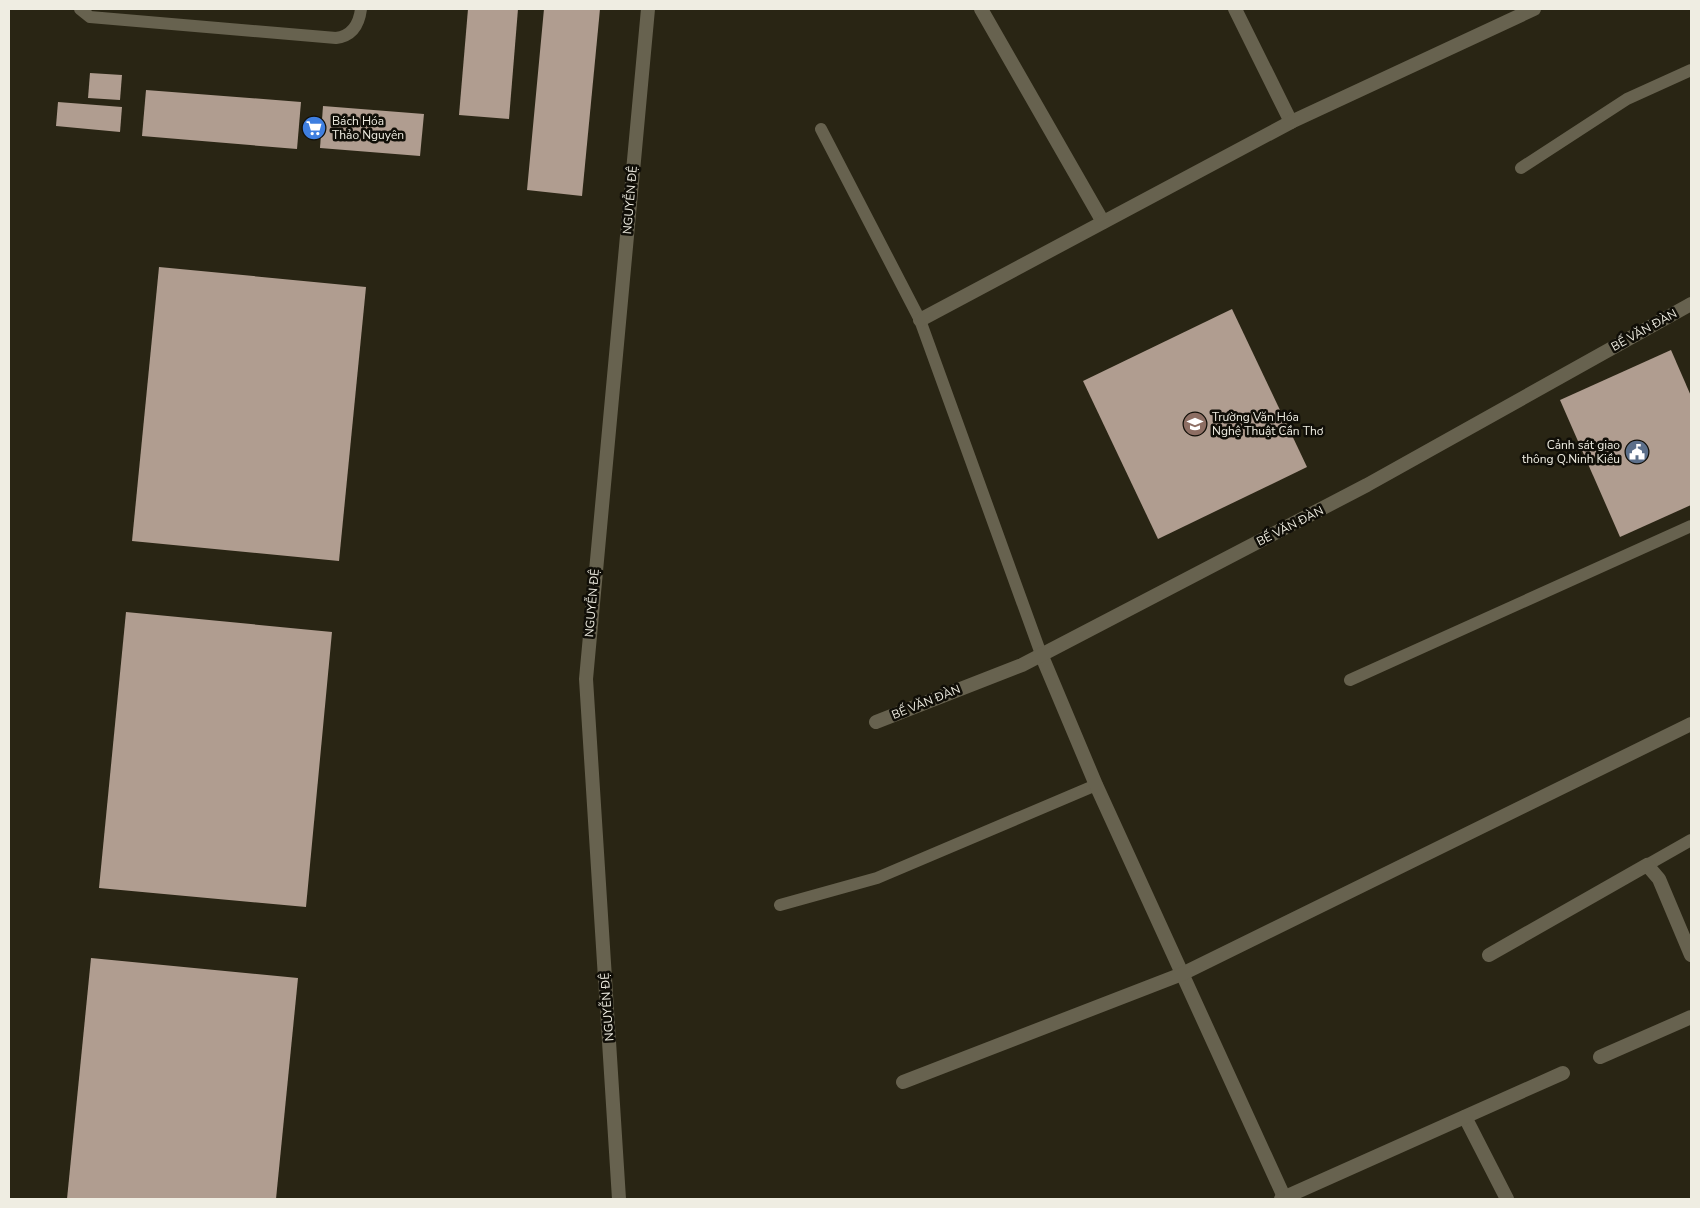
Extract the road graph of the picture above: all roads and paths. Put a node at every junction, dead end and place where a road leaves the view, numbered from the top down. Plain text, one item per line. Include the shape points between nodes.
1 (80, 9) edge
2 (361, 9) edge
3 (648, 9) edge
4 (981, 9) edge
5 (1235, 9) edge
6 (1534, 9) edge
7 (1691, 70) edge
8 (1291, 122) junction
9 (821, 129) dead end
10 (1521, 168) dead end
11 (1103, 222) junction
12 (1691, 304) edge
13 (920, 320) junction
14 (1691, 526) edge
15 (1041, 654) junction
16 (1350, 680) dead end
17 (876, 722) dead end
18 (1691, 724) edge
19 (1096, 785) junction
20 (1691, 840) edge
21 (1647, 865) junction
22 (780, 906) dead end
23 (1489, 955) dead end
24 (1691, 955) edge
25 (1182, 974) junction
26 (1691, 1016) edge
27 (1600, 1057) dead end
28 (1563, 1073) dead end
29 (903, 1082) dead end
30 (1465, 1117) junction
31 (619, 1199) edge
32 (1283, 1199) edge
33 (1507, 1199) edge

1 - 2 lane via 90,17 336,38 346,37 356,28
3 - 31 street, NGUYỄN ĐỆ via 586,679
4 - 11 street
5 - 8 street
6 - 8 street
7 - 10 lane via 1627,99
8 - 11 street
9 - 13 lane
11 - 13 street
12 - 15 street, BẾ VĂN ĐÀN via 1367,486
13 - 15 lane
14 - 16 lane
15 - 17 street, BẾ VĂN ĐÀN via 1022,665
15 - 19 street
18 - 25 street
19 - 22 lane via 877,878
19 - 25 street
20 - 21 lane
21 - 23 street
21 - 24 street via 1659,879
25 - 29 street
25 - 32 street
26 - 27 street
28 - 30 street
30 - 32 street
30 - 33 street

